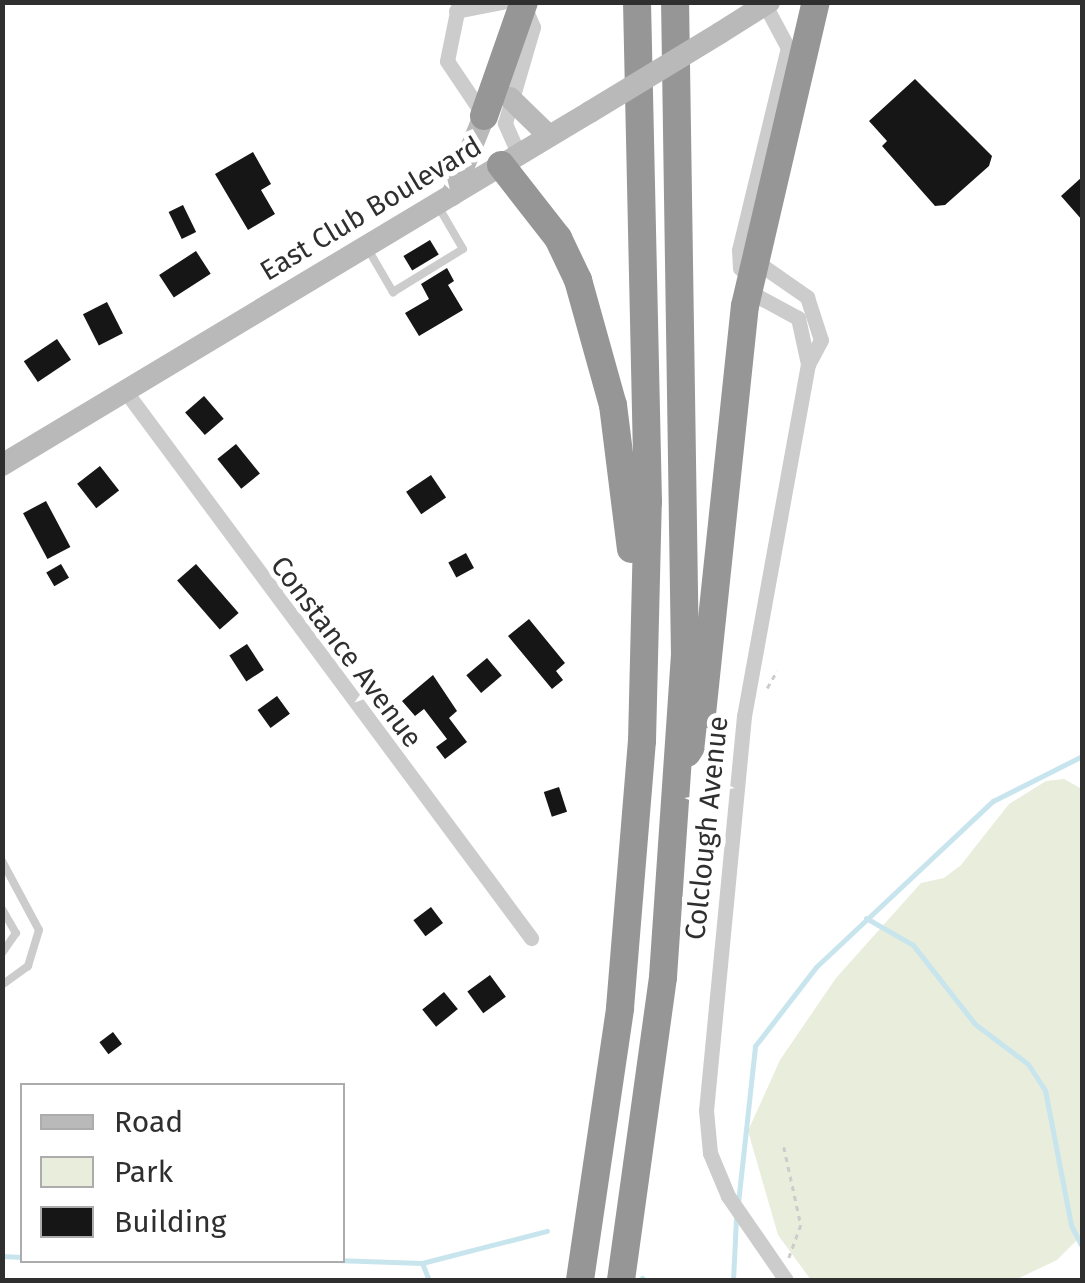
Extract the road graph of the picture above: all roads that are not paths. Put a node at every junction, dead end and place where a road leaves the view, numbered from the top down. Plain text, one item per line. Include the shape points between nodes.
1 (636, 2) edge
2 (675, 2) edge
3 (800, 2) edge
4 (816, 2) edge
5 (515, 3) edge
6 (767, 4) edge
7 (458, 7) edge
8 (808, 35) junction
9 (510, 98) junction
10 (484, 116) junction
11 (549, 136) junction
12 (510, 160) junction
13 (444, 200) junction
14 (366, 247) junction
15 (750, 276) junction
16 (808, 364) junction
17 (126, 392) junction
18 (2, 465) edge
19 (645, 653) junction
20 (680, 762) junction
21 (2, 861) edge
22 (2, 909) edge
23 (530, 938) dead end
24 (2, 953) edge
25 (2, 985) edge
26 (782, 1276) edge
27 (580, 1280) edge
28 (621, 1280) edge

1 - 19 highway
2 - 20 highway via 687,502
3 - 8 highway
4 - 8 highway
5 - 7 street
5 - 9 street via 533,28
5 - 10 highway
6 - 11 street, East Club Boulevard, bridge
6 - 15 street via 788,48 739,250 740,268
7 - 10 street via 447,61
8 - 15 highway
9 - 11 street
9 - 12 street
10 - 12 street
10 - 13 street
11 - 12 street, East Club Boulevard
12 - 13 street, East Club Boulevard
12 - 19 highway via 558,238 588,314 618,435
13 - 14 street, East Club Boulevard
13 - 14 lane via 463,249 393,292
14 - 17 street, East Club Boulevard
15 - 16 street, Colclough Avenue via 798,318
15 - 16 street, Colclough Avenue via 813,304 821,340
15 - 20 highway via 700,732
16 - 26 street, Colclough Avenue via 744,716 706,1110 718,1176
17 - 18 street, East Club Boulevard
17 - 23 street, Constance Avenue
19 - 27 highway via 628,932
20 - 28 highway via 653,1072
21 - 25 lane via 39,930 28,966
22 - 24 lane via 16,933

